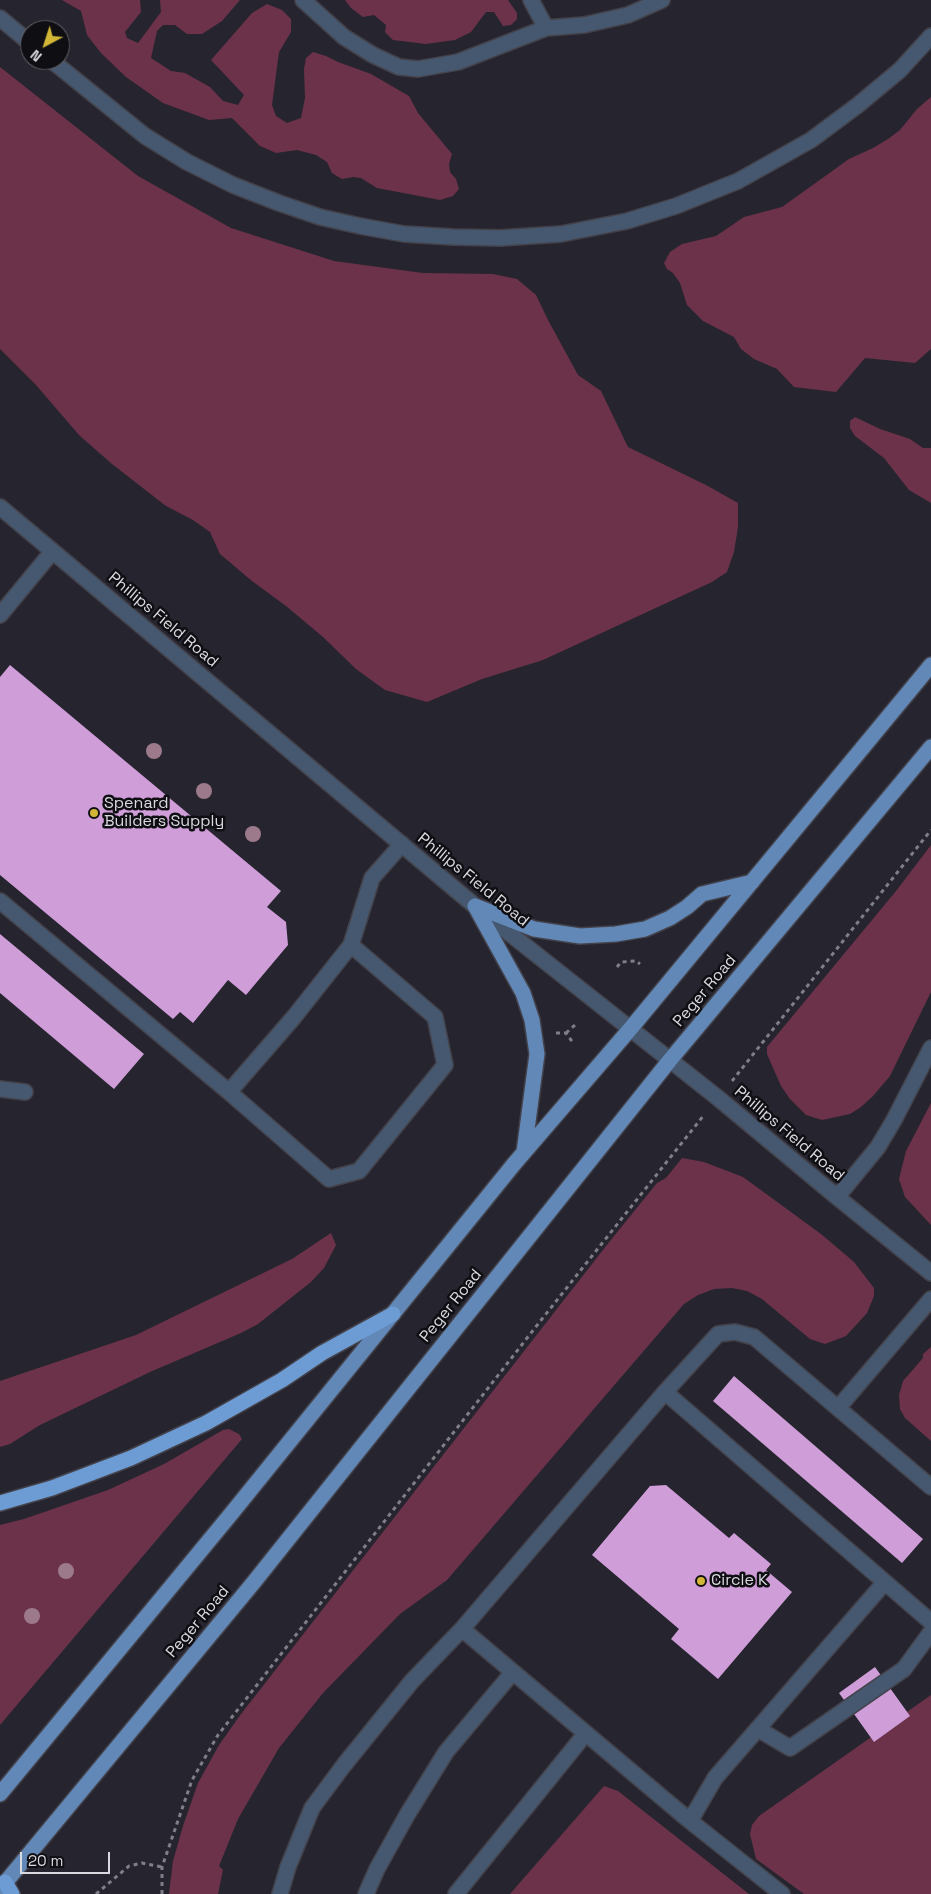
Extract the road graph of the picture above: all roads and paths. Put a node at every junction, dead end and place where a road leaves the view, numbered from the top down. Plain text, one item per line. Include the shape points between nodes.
1 (303, 0) edge
2 (531, 0) edge
3 (662, 0) edge
4 (0, 18) edge
5 (546, 28) junction
6 (20, 35) edge
7 (931, 36) edge
8 (63, 70) edge
9 (0, 507) edge
10 (52, 552) junction
11 (0, 615) edge
12 (931, 665) edge
13 (931, 746) edge
14 (931, 830) edge
15 (402, 844) junction
16 (752, 882) junction
17 (0, 901) edge
18 (475, 906) junction
19 (351, 945) junction
20 (640, 964) dead end
21 (617, 967) dead end
22 (574, 1025) dead end
23 (631, 1028) junction
24 (552, 1033) dead end
25 (566, 1033) junction
26 (763, 1043) dead end
27 (574, 1044) dead end
28 (931, 1048) edge
29 (670, 1060) junction
30 (0, 1089) edge
31 (25, 1092) dead end
32 (229, 1092) junction
33 (524, 1152) junction
34 (670, 1157) dead end
35 (837, 1197) junction
36 (931, 1273) edge
37 (931, 1298) edge
38 (393, 1314) junction
39 (665, 1392) junction
40 (838, 1408) junction
41 (931, 1487) edge
42 (0, 1503) edge
43 (885, 1582) junction
44 (931, 1622) edge
45 (462, 1629) junction
46 (931, 1632) edge
47 (514, 1672) junction
48 (758, 1729) junction
49 (586, 1733) junction
50 (0, 1794) edge
51 (690, 1821) junction
52 (162, 1867) junction
53 (6, 1888) edge
54 (96, 1894) edge
55 (162, 1894) edge
56 (280, 1894) edge
57 (366, 1894) edge
58 (456, 1894) edge
59 (782, 1894) edge

1 - 5 street via 344,37 399,68 418,69 458,62
2 - 5 street
3 - 5 street via 628,15 584,25
4 - 6 street
7 - 8 street via 900,70 858,105 811,140 738,181 676,206 627,221 561,234 500,238 404,234 360,226 242,189 145,136
9 - 10 street, Phillips Field Road
10 - 11 street
10 - 15 street, Phillips Field Road
12 - 16 main road, Peger Road
13 - 29 main road, Peger Road
14 - 26 path
15 - 18 street, Phillips Field Road
15 - 19 street via 372,878
16 - 18 main road via 702,894 670,918 645,929 616,934 580,936 534,929
16 - 23 main road, Peger Road
17 - 32 street
18 - 23 street, Phillips Field Road
18 - 33 main road via 523,993 532,1020 537,1054
19 - 32 street
19 - 32 street via 435,1018 445,1065 359,1171 329,1179
20 - 21 path via 636,961 621,962
22 - 25 path
23 - 29 street, Phillips Field Road
23 - 33 main road, Peger Road
24 - 25 path
25 - 27 path
28 - 35 street via 878,1147
29 - 35 street, Phillips Field Road
29 - 53 main road, Peger Road
30 - 31 street
33 - 38 main road, Peger Road
34 - 52 path via 218,1734 192,1780
35 - 36 street, Phillips Field Road
37 - 40 street
38 - 42 highway via 197,1426 123,1461 52,1488
38 - 50 main road, Peger Road
39 - 40 street via 718,1334 735,1332 754,1337
39 - 43 street
39 - 45 street
40 - 41 street
43 - 44 street
43 - 48 street
45 - 47 street
45 - 56 street via 412,1680 312,1808
46 - 48 street via 904,1669 790,1748
47 - 49 street
47 - 57 street via 446,1752 407,1815
48 - 51 street via 715,1778
49 - 51 street
49 - 58 street
51 - 59 street
52 - 54 path via 142,1863 129,1866
52 - 55 path

